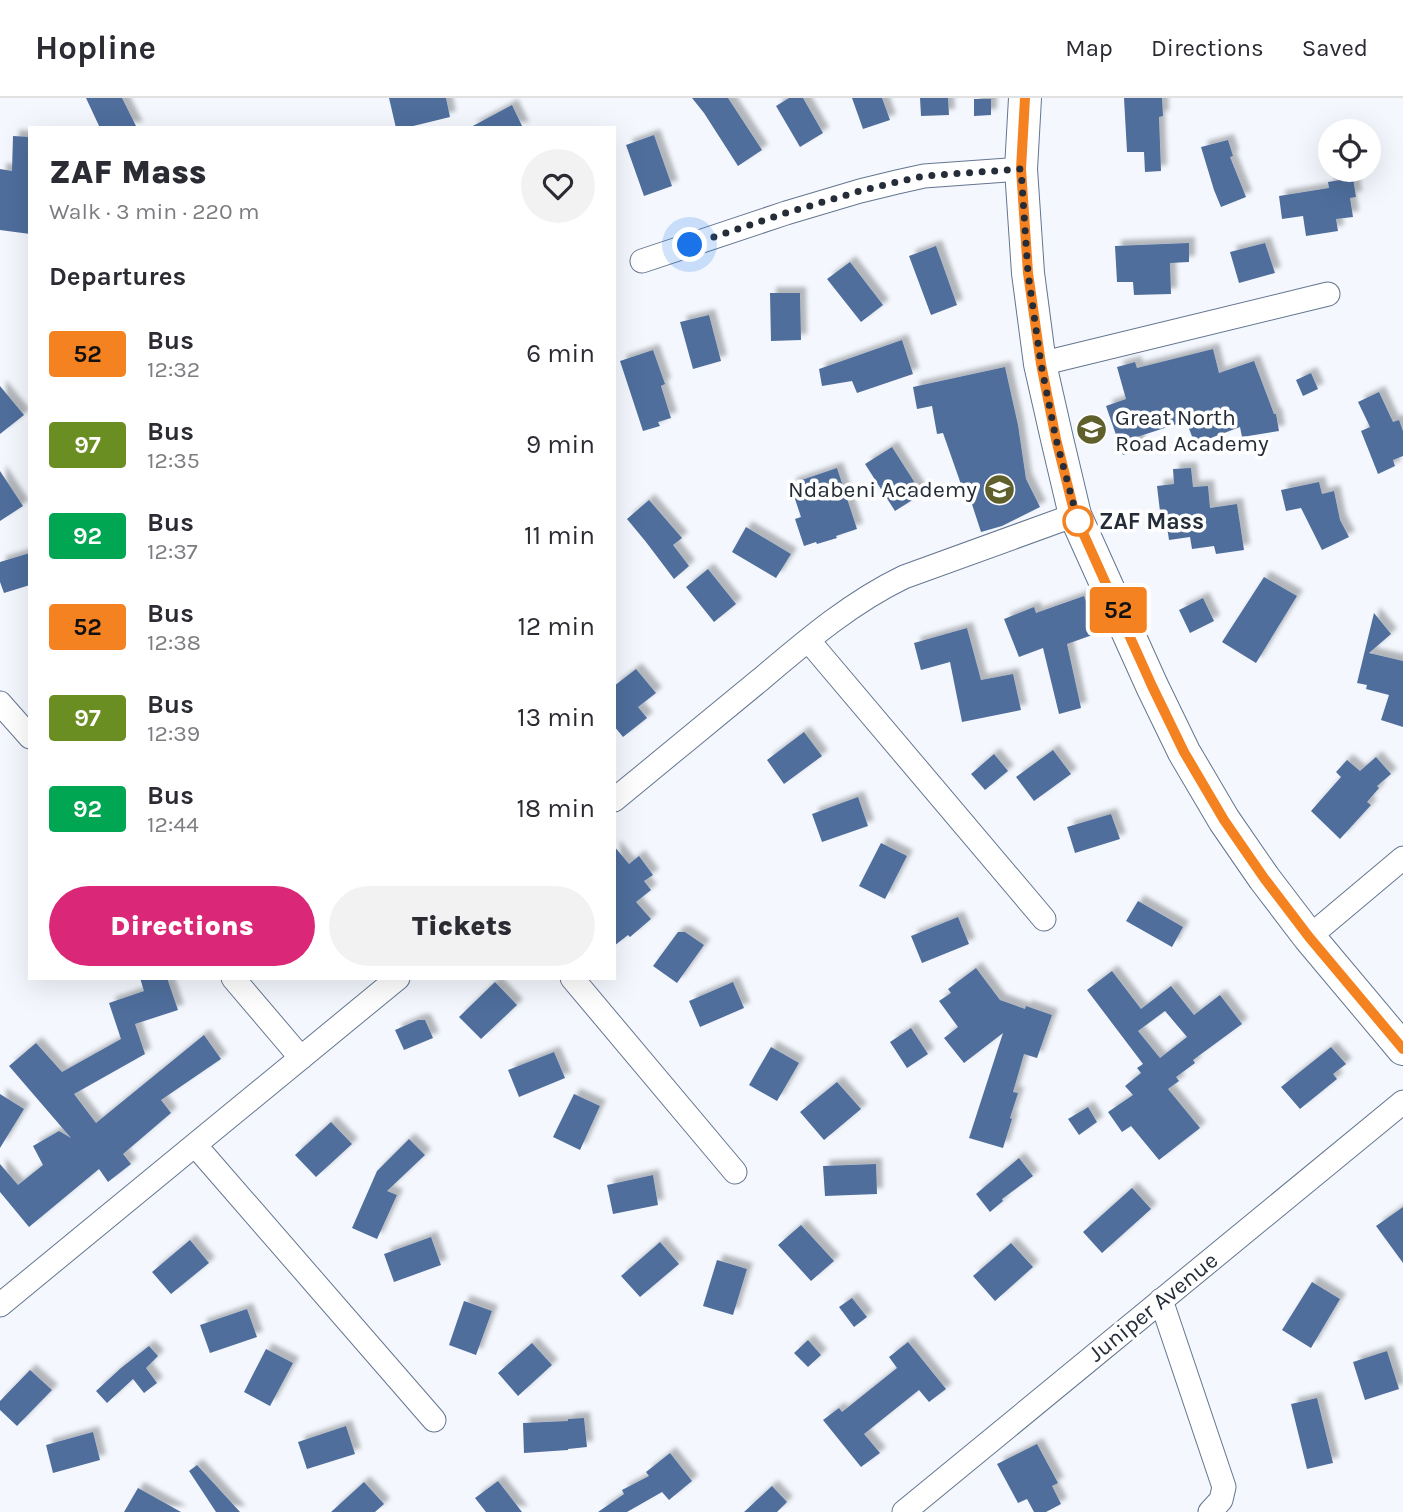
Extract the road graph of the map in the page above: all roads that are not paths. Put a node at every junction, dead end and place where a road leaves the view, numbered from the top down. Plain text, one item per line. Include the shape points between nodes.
1 (1025, 98) edge
2 (1021, 169) junction
3 (642, 261) dead end
4 (1328, 294) dead end
5 (1041, 364) junction
6 (1075, 515) junction
7 (808, 640) junction
8 (0, 703) edge
9 (28, 735) edge
10 (616, 798) edge
11 (1403, 858) edge
12 (1044, 919) dead end
13 (1309, 937) junction
14 (235, 980) edge
15 (396, 980) edge
16 (574, 980) edge
17 (1403, 1049) edge
18 (300, 1058) junction
19 (1403, 1102) edge
20 (195, 1146) junction
21 (735, 1172) dead end
22 (1161, 1300) junction
23 (0, 1305) edge
24 (434, 1420) dead end
25 (904, 1512) edge
26 (1210, 1512) edge

1 - 2 main road
2 - 3 street via 924,176 885,185
2 - 5 main road via 1028,273
4 - 5 street
5 - 6 main road
6 - 7 street via 880,588
6 - 13 main road via 1184,752 1224,820
7 - 10 street
7 - 12 street
8 - 9 street
11 - 13 street
13 - 17 main road
14 - 18 street
15 - 18 street
16 - 21 street
18 - 20 street
19 - 22 street, Juniper Avenue
20 - 23 street
20 - 24 street
22 - 25 street, Juniper Avenue
22 - 26 street via 1224,1487 1221,1500

